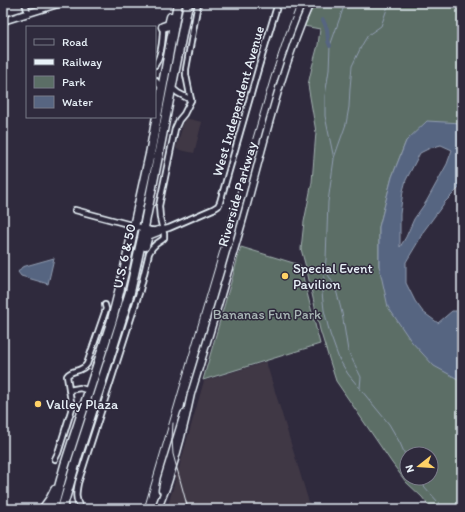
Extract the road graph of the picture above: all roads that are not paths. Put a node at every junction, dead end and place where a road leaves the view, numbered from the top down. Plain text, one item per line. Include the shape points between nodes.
1 (25, 3) edge
2 (61, 3) edge
3 (177, 3) edge
4 (188, 3) edge
5 (198, 3) edge
6 (278, 3) edge
7 (310, 3) edge
8 (28, 13) junction
9 (3, 21) edge
10 (162, 27) joint
11 (174, 27) junction
12 (156, 62) edge
13 (156, 81) edge
14 (162, 88) junction
15 (172, 88) junction
16 (191, 100) junction
17 (156, 117) edge
18 (156, 118) edge
19 (157, 162) junction
20 (75, 210) dead end
21 (133, 227) junction
22 (143, 229) junction
23 (160, 230) junction
24 (105, 305) dead end
25 (126, 305) junction
26 (69, 390) junction
27 (90, 391) junction
28 (77, 458) junction
29 (55, 459) dead end
30 (65, 465) junction
31 (159, 506) edge
32 (43, 509) edge
33 (53, 509) edge
34 (62, 509) edge
35 (81, 509) edge

1 - 8 street
2 - 8 main road
3 - 10 highway via 173,6 169,25
3 - 11 highway, U.S. 6 & 50
4 - 15 highway, U.S. 6 & 50
5 - 16 street via 186,69
6 - 23 street, West Independent Avenue via 218,206
7 - 31 main road, Riverside Parkway via 280,84 191,394 185,424
8 - 9 main road
10 - 12 street via 163,37
11 - 14 highway, U.S. 6 & 50
11 - 15 highway via 175,45 168,81
13 - 14 street
14 - 17 highway, U.S. 6 & 50
14 - 19 highway via 165,102
15 - 16 street
15 - 19 highway, U.S. 6 & 50
16 - 23 street via 175,129 169,154 159,206
18 - 21 highway, U.S. 6 & 50
19 - 22 highway, U.S. 6 & 50
20 - 21 street
21 - 22 street
21 - 25 highway via 138,235 126,291
21 - 27 highway, U.S. 6 & 50 via 114,316
22 - 23 street
22 - 25 highway, U.S. 6 & 50
23 - 25 highway via 148,236 135,290
23 - 35 street via 164,238 150,253 78,483 76,495
24 - 26 street via 106,309 87,364 83,369 68,374
25 - 28 highway, U.S. 6 & 50
26 - 27 street via 80,388
26 - 29 street via 72,408
27 - 28 highway via 92,399 78,444
27 - 30 highway, U.S. 6 & 50
28 - 34 highway, U.S. 6 & 50
30 - 32 highway via 60,472 52,498
30 - 33 highway, U.S. 6 & 50

